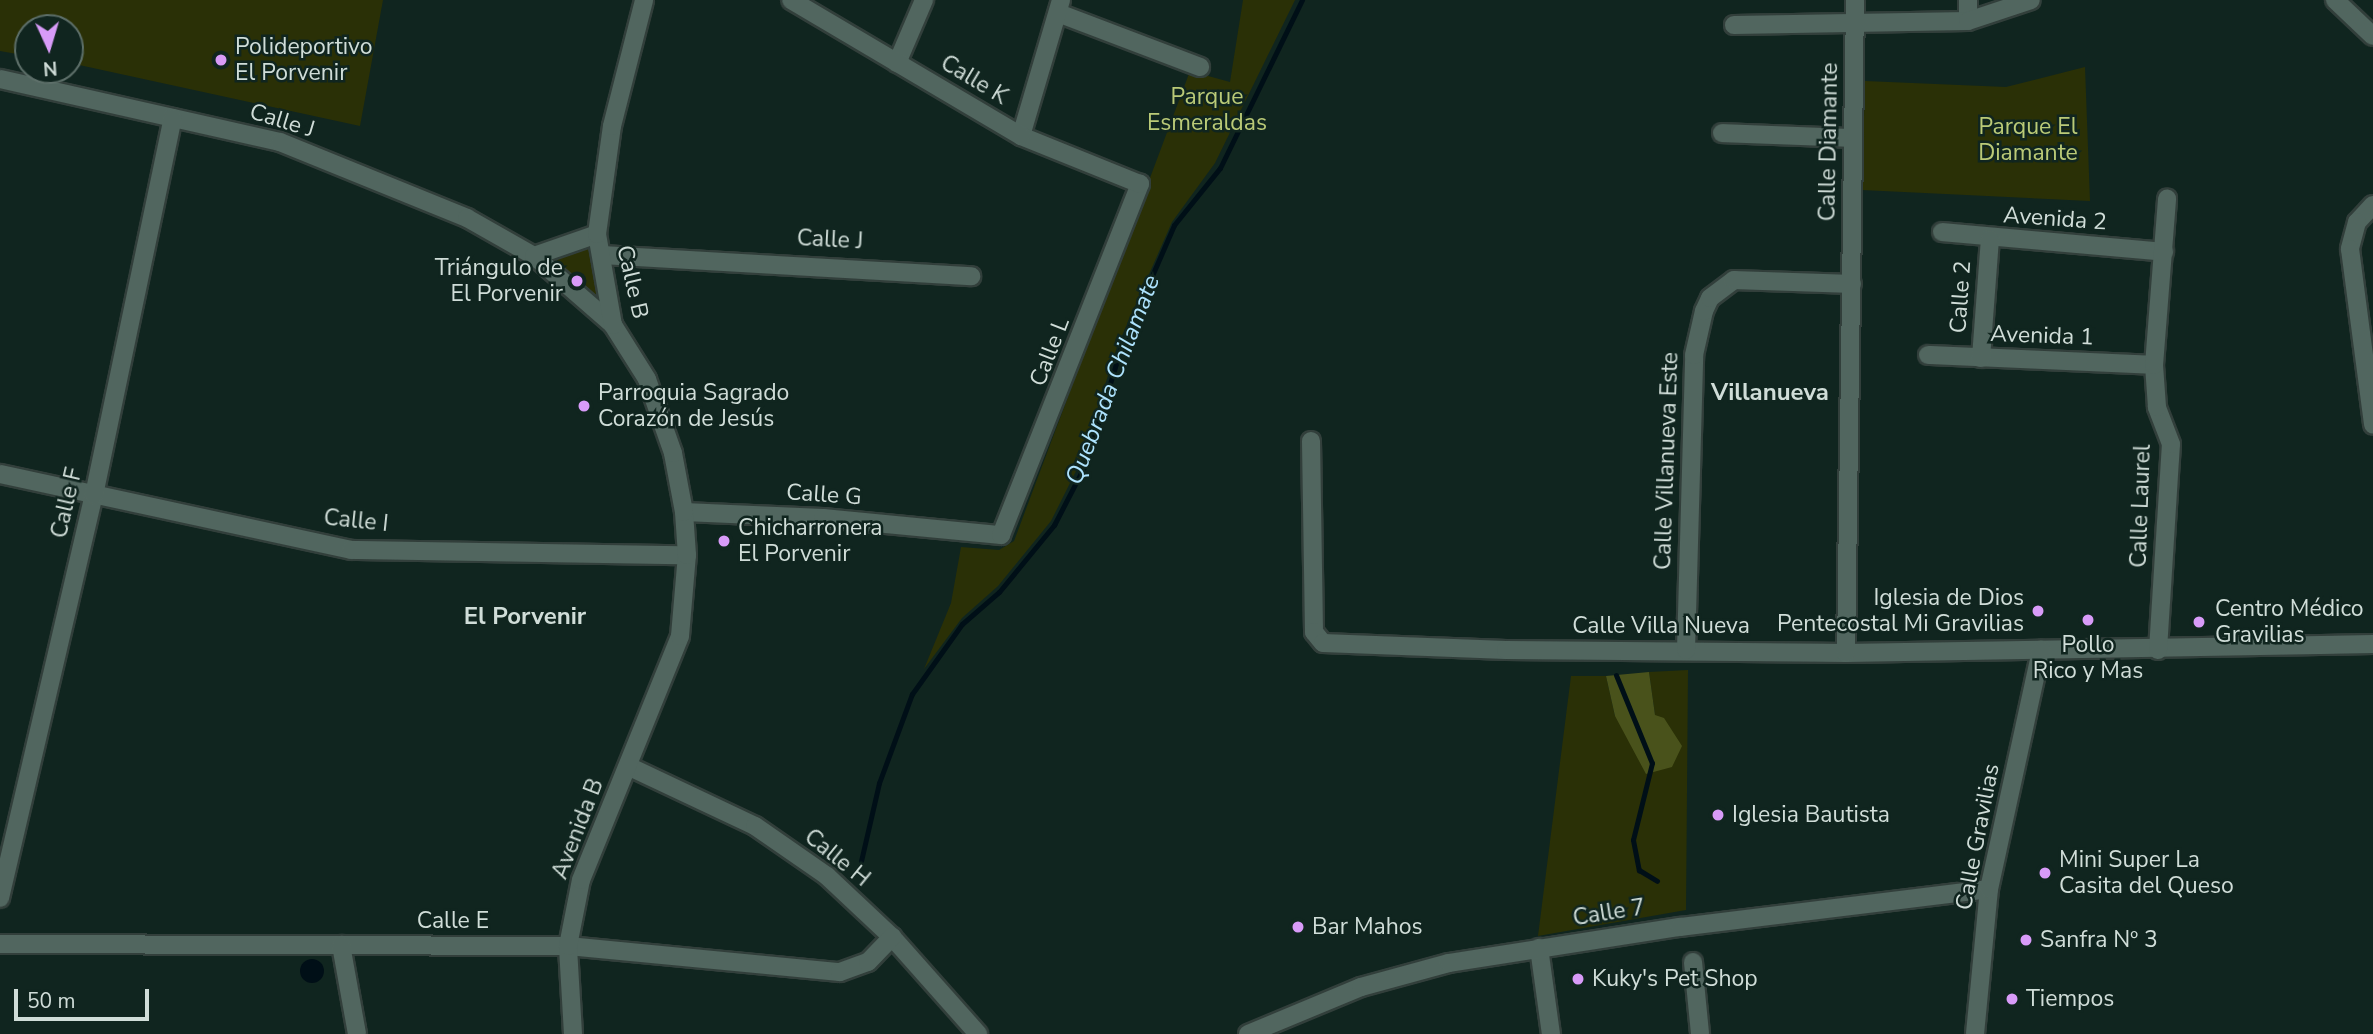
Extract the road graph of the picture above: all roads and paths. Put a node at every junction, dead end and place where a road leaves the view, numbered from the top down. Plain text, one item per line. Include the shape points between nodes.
1 (645, 0) edge
2 (791, 0) edge
3 (924, 0) edge
4 (1855, 0) edge
5 (1968, 0) edge
6 (2031, 0) edge
7 (2335, 0) edge
8 (1060, 6) edge
9 (1968, 21) junction
10 (1734, 25) dead end
11 (1855, 26) junction
12 (2373, 36) edge
13 (897, 63) junction
14 (1200, 66) dead end
15 (0, 79) edge
16 (173, 117) junction
17 (1722, 132) dead end
18 (1021, 136) junction
19 (1853, 138) junction
20 (1140, 184) joint
21 (2167, 199) dead end
22 (2373, 205) edge
23 (1942, 232) dead end
24 (597, 234) junction
25 (1990, 239) junction
26 (2164, 251) junction
27 (602, 255) junction
28 (534, 256) junction
29 (971, 275) dead end
30 (1852, 284) junction
31 (613, 325) junction
32 (1928, 355) dead end
33 (1981, 358) junction
34 (2154, 365) junction
35 (2373, 424) edge
36 (1311, 440) dead end
37 (0, 474) edge
38 (94, 495) junction
39 (684, 512) junction
40 (1001, 535) joint
41 (687, 555) junction
42 (2373, 644) edge
43 (1686, 650) junction
44 (2041, 650) junction
45 (2158, 650) junction
46 (1846, 653) junction
47 (630, 767) junction
48 (1989, 889) junction
49 (0, 898) edge
50 (892, 937) junction
51 (0, 944) edge
52 (341, 945) junction
53 (568, 946) junction
54 (1539, 948) junction
55 (1693, 962) dead end
56 (356, 1034) edge
57 (573, 1034) edge
58 (978, 1034) edge
59 (1248, 1034) edge
60 (1551, 1034) edge
61 (1700, 1034) edge
62 (1975, 1034) edge

1 - 24 street, Calle B via 612,126
2 - 13 street, Calle K
3 - 13 street
4 - 11 street, Calle Diamante
5 - 9 street
6 - 9 street
7 - 12 street
8 - 14 street
8 - 18 street
9 - 11 street
10 - 11 street
11 - 19 street, Calle Diamante
13 - 18 street, Calle K
15 - 16 street, Calle J
16 - 28 street, Calle J via 280,142 467,218
16 - 38 street, Calle F
17 - 19 street
18 - 20 street, Calle K
19 - 30 street, Calle Diamante
20 - 40 street, Calle L
21 - 26 street, Calle Laurel
22 - 35 street via 2357,222 2350,249
23 - 25 street, Avenida 2
24 - 27 street, Calle B
24 - 28 street
25 - 26 street, Avenida 2
25 - 33 street, Calle 2
26 - 34 street, Calle Laurel
27 - 29 street, Calle J
27 - 31 street, Calle B
28 - 31 street, Calle J
30 - 43 street, Calle Villanueva Este via 1734,280 1710,298 1704,311 1694,355
30 - 46 street, Calle Diamante
31 - 39 street, Calle B via 647,379 673,453
32 - 33 street, Avenida 1
33 - 34 street, Avenida 1
34 - 45 street, Calle Laurel via 2157,407 2171,444
36 - 43 street, Calle Villa Nueva via 1314,632 1323,643
37 - 38 street, Calle I
38 - 41 street, Calle I via 351,550
38 - 49 street, Calle F
39 - 40 street, Calle G via 823,518
39 - 41 street, Calle B
41 - 47 street, Calle B via 680,636
42 - 45 street, Calle Villa Nueva
43 - 46 street, Calle Villa Nueva
44 - 45 street, Calle Villa Nueva
44 - 46 street, Calle Villa Nueva
44 - 48 street, Calle Gravilias
47 - 50 street, Calle H via 755,826 827,876
47 - 53 street, Avenida B via 581,880
48 - 54 street, Calle 7
48 - 62 street, Calle Gravilias
50 - 53 street, Calle E via 868,962 840,972
50 - 58 street, Calle H
51 - 52 street, Calle E
52 - 53 street, Calle E
52 - 56 street
53 - 57 street, Avenida B
54 - 59 street, Calle 7 via 1449,964 1361,987
54 - 60 street
55 - 61 street

